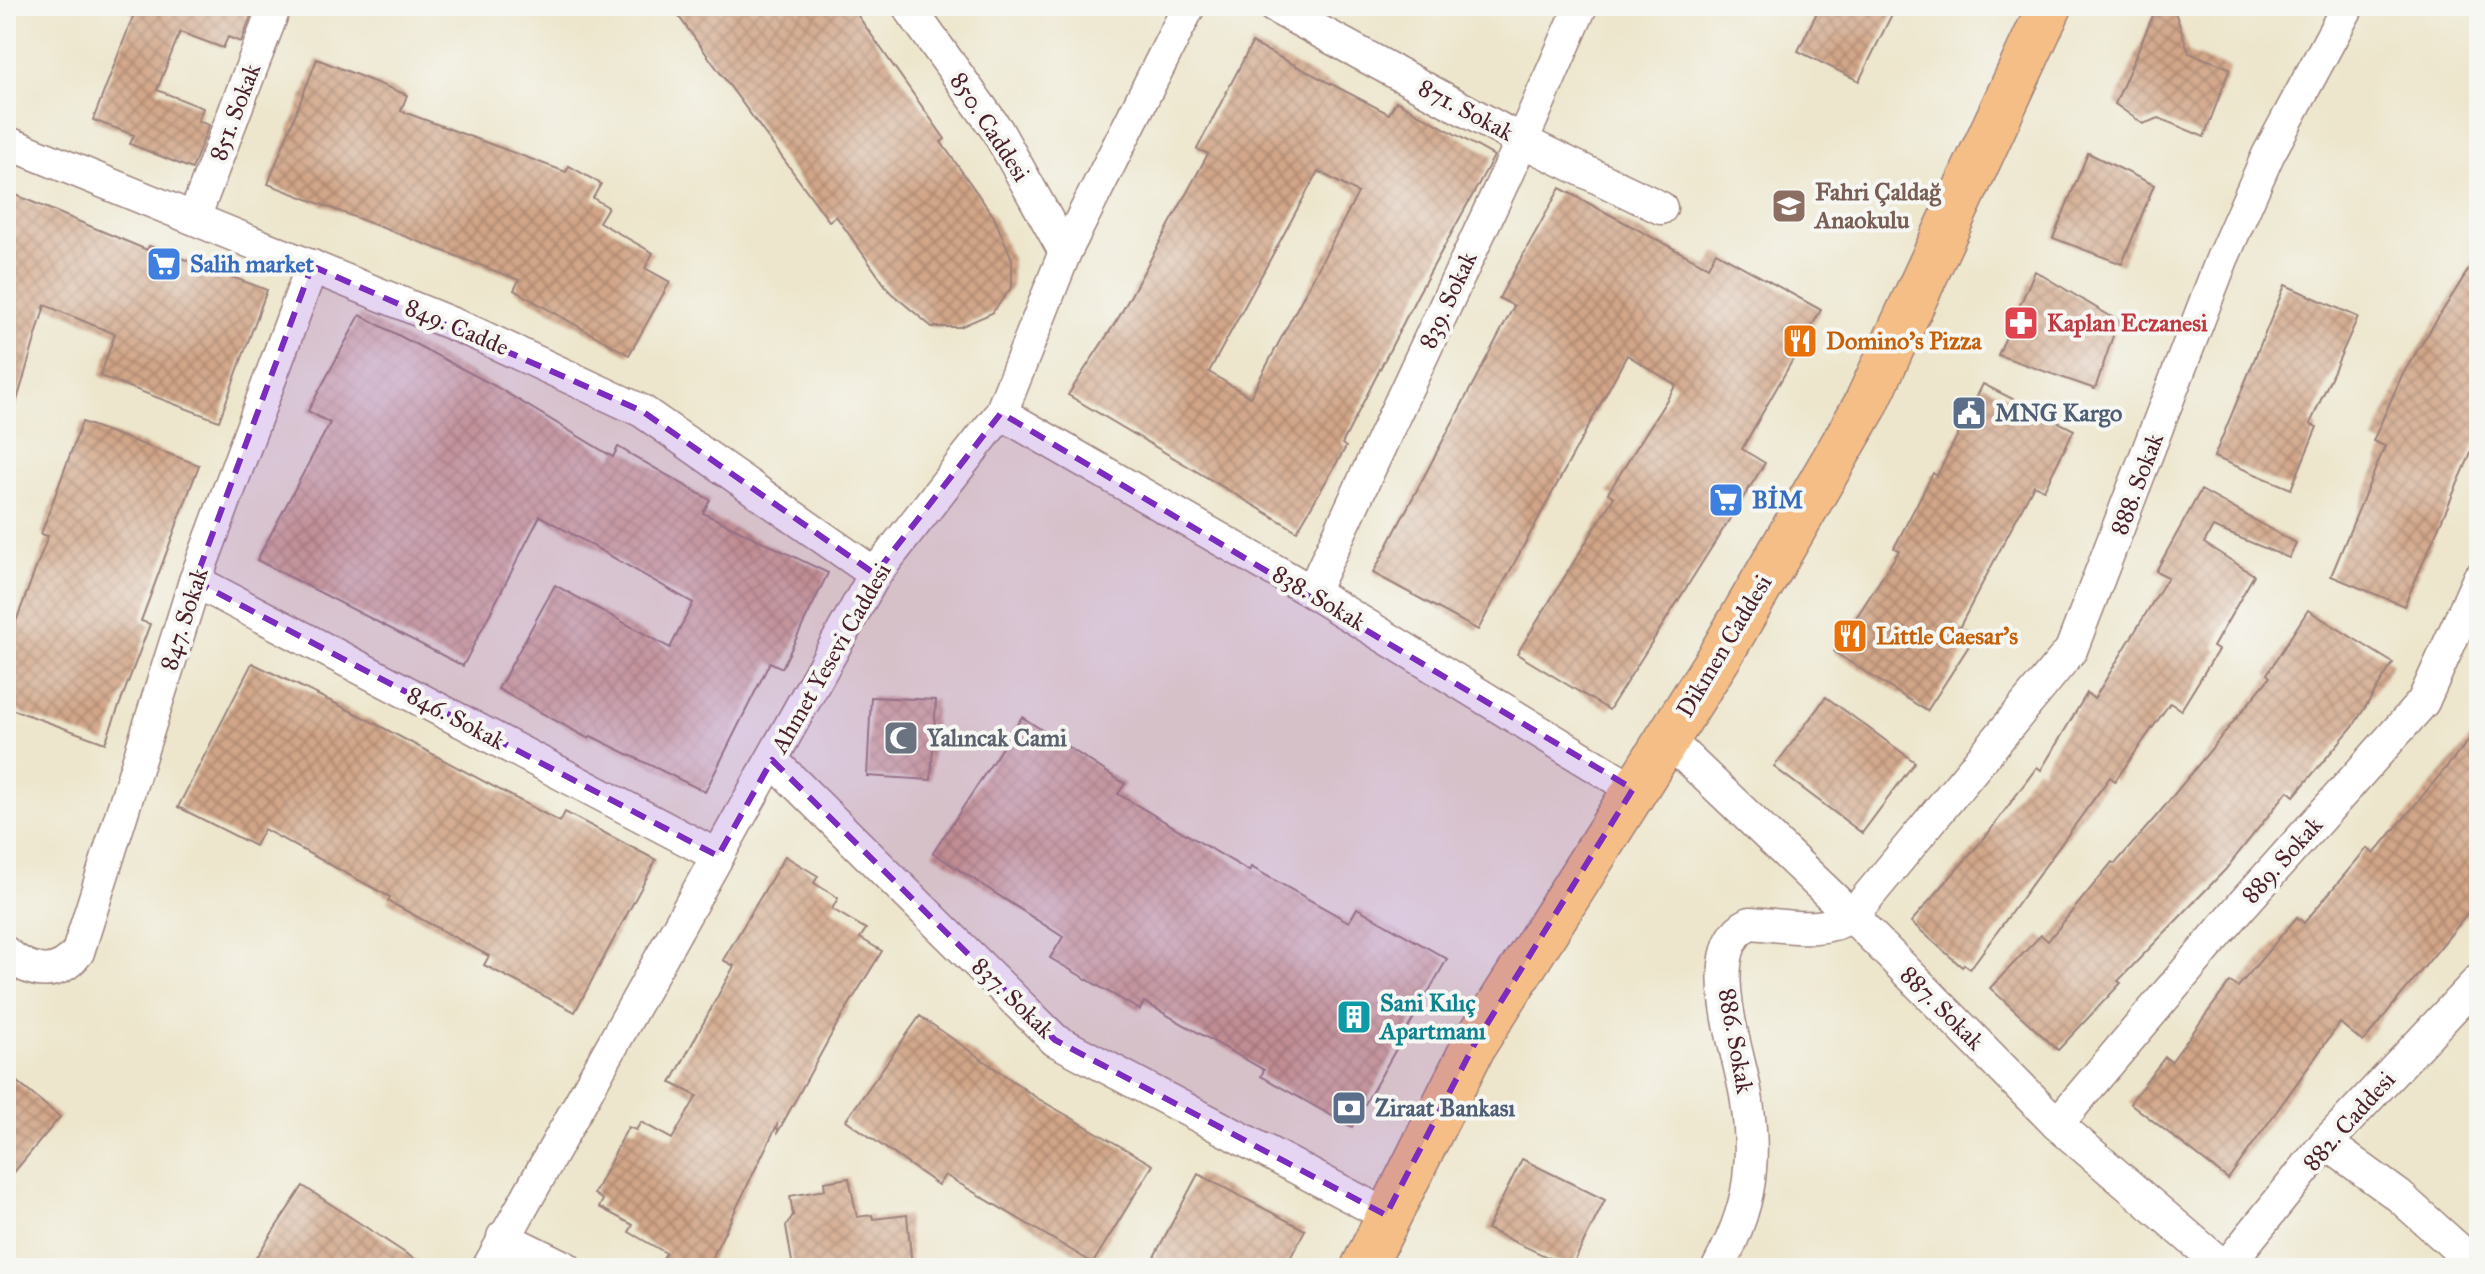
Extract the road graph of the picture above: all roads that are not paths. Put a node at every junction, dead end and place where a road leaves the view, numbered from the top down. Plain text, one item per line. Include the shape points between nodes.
1 (275, 6) edge
2 (908, 6) edge
3 (1189, 6) edge
4 (1273, 6) edge
5 (1581, 6) edge
6 (2050, 6) edge
7 (2348, 6) edge
8 (1522, 141) junction
9 (6, 142) edge
10 (1661, 208) dead end
11 (194, 218) junction
12 (1065, 252) junction
13 (312, 266) junction
14 (1001, 413) junction
15 (875, 574) junction
16 (2479, 578) edge
17 (195, 581) junction
18 (1312, 592) junction
19 (1667, 739) junction
20 (772, 760) junction
21 (1633, 789) junction
22 (718, 856) junction
23 (1852, 916) junction
24 (6, 953) edge
25 (2479, 980) edge
26 (2057, 1124) junction
27 (2326, 1143) junction
28 (1386, 1215) junction
29 (503, 1237) junction
30 (488, 1268) edge
31 (566, 1268) edge
32 (1363, 1268) edge
33 (1718, 1268) edge
34 (2225, 1268) edge
35 (2479, 1268) edge

1 - 11 street, 851. Sokak
2 - 12 street, 850. Caddesi via 997,130
3 - 12 street, Ahmet Yesevi Caddesi
4 - 8 street, 871. Sokak
5 - 8 street, 839. Sokak
6 - 19 main road, Dikmen Caddesi via 1865,406
7 - 23 street, 888. Sokak via 2268,155 2222,259 2071,650
8 - 10 street, 871. Sokak
8 - 18 street, 839. Sokak
9 - 11 street, 849. Cadde
11 - 13 street, 849. Cadde
12 - 14 street, Ahmet Yesevi Caddesi
13 - 15 street, 849. Cadde via 642,411
13 - 17 street, 847. Sokak
14 - 15 street, Ahmet Yesevi Caddesi
14 - 18 street, 838. Sokak
15 - 20 street, Ahmet Yesevi Caddesi
16 - 26 street, 889. Sokak via 2423,702
17 - 22 street, 846. Sokak
17 - 24 street, 847. Sokak via 78,952 59,970 44,972 29,969
18 - 21 street, 838. Sokak
19 - 21 main road, Dikmen Caddesi
19 - 23 street, 887. Sokak
20 - 22 street, Ahmet Yesevi Caddesi
20 - 28 street, 837. Sokak via 1055,1040
21 - 28 main road, Dikmen Caddesi via 1474,1045
22 - 29 street, Ahmet Yesevi Caddesi
23 - 26 street, 887. Sokak
23 - 33 street, 886. Sokak via 1820,928 1750,923 1739,928 1726,951 1728,1012 1747,1101 1750,1171 1737,1232
25 - 27 street, 882. Caddesi
26 - 34 street, 887. Sokak
27 - 34 street, 882. Caddesi
27 - 35 street via 2399,1196
28 - 32 main road, Dikmen Caddesi
29 - 30 street, Ahmet Yesevi Caddesi
29 - 31 street

